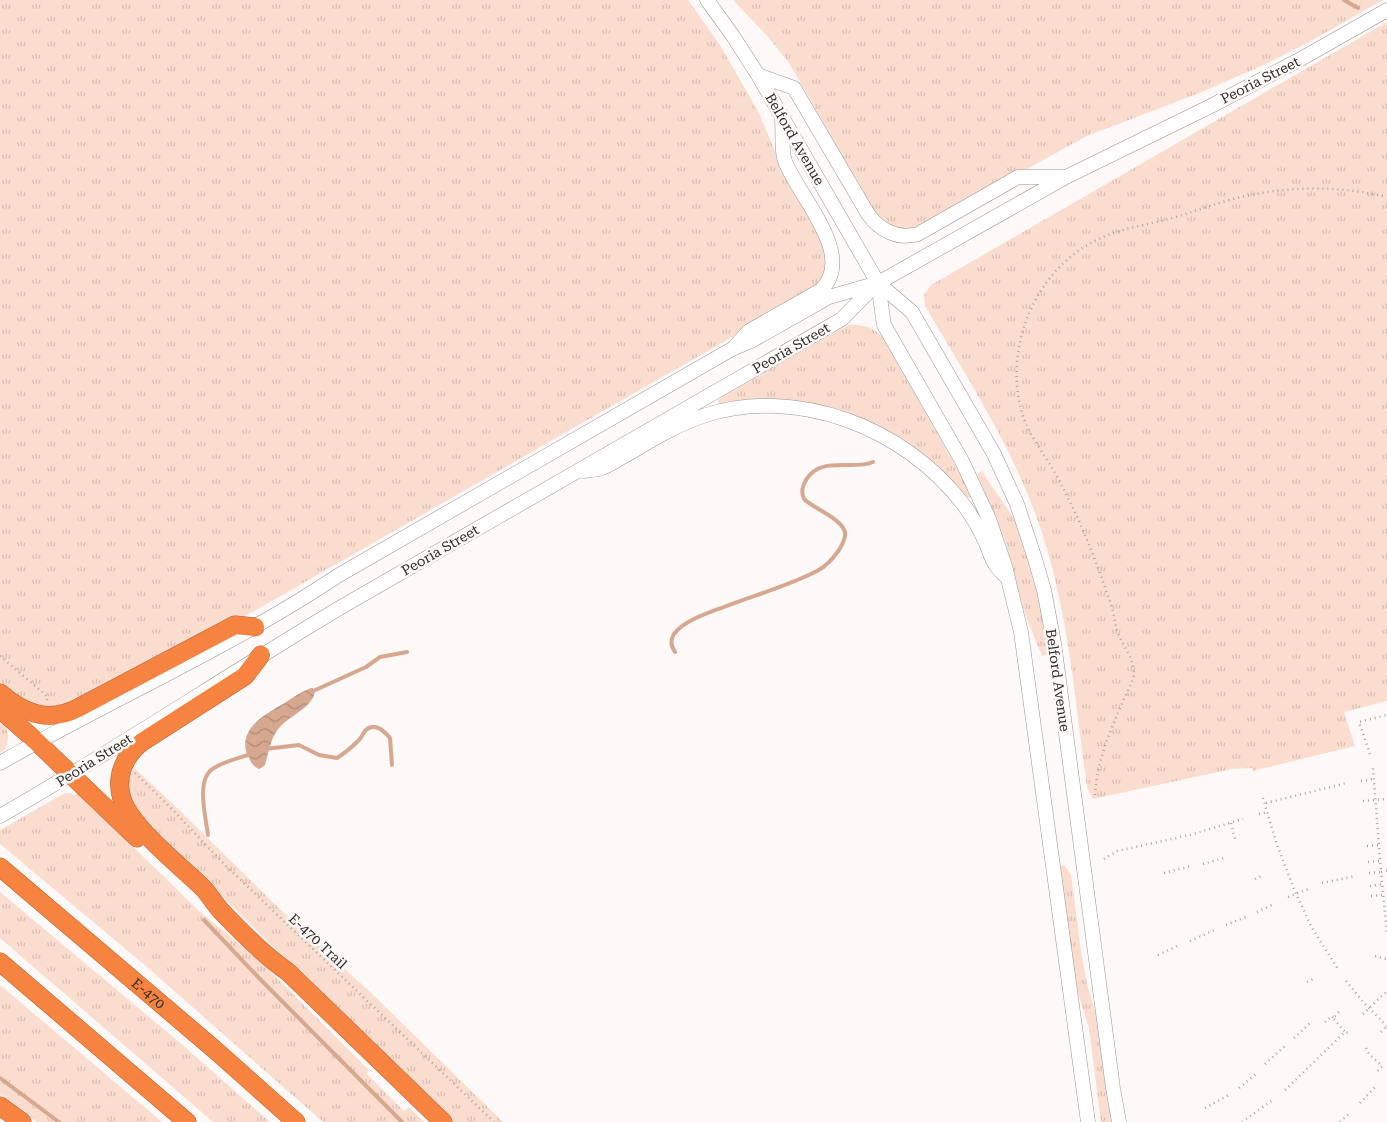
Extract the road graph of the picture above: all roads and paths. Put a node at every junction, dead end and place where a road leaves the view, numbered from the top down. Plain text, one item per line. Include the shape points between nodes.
1 (706, 0) edge
2 (1387, 10) edge
3 (758, 75) junction
4 (782, 116) junction
5 (1066, 176) junction
6 (1387, 197) edge
7 (878, 283) junction
8 (732, 349) junction
9 (577, 471) junction
10 (1009, 580) junction
11 (255, 626) junction
12 (261, 655) junction
13 (0, 656) edge
14 (0, 694) edge
15 (46, 708) dead end
16 (0, 709) edge
17 (1387, 715) edge
18 (37, 742) junction
19 (1370, 754) dead end
20 (0, 763) edge
21 (1373, 768) dead end
22 (132, 771) dead end
23 (71, 774) junction
24 (1373, 779) junction
25 (1361, 781) dead end
26 (1346, 783) dead end
27 (1094, 795) dead end
28 (1263, 798) dead end
29 (1387, 799) edge
30 (1375, 800) junction
31 (1363, 801) dead end
32 (1266, 804) junction
33 (1268, 812) junction
34 (1259, 814) dead end
35 (0, 816) edge
36 (1243, 819) dead end
37 (1231, 823) junction
38 (1235, 839) dead end
39 (1379, 845) junction
40 (1367, 846) dead end
41 (1224, 858) dead end
42 (1104, 859) dead end
43 (1380, 861) junction
44 (1368, 862) dead end
45 (1203, 864) dead end
46 (1191, 866) dead end
47 (0, 867) edge
48 (1387, 871) edge
49 (1381, 872) junction
50 (1164, 873) dead end
51 (1369, 873) dead end
52 (1261, 876) dead end
53 (1356, 876) dead end
54 (1255, 879) dead end
55 (1322, 883) dead end
56 (1383, 884) junction
57 (1370, 886) dead end
58 (1311, 888) dead end
59 (1296, 894) junction
60 (1383, 894) junction
61 (1371, 896) dead end
62 (1288, 897) dead end
63 (1272, 904) dead end
64 (222, 912) junction
65 (1257, 912) dead end
66 (1246, 917) dead end
67 (1226, 925) dead end
68 (1215, 930) dead end
69 (1387, 934) edge
70 (1190, 940) dead end
71 (1177, 946) dead end
72 (1158, 955) dead end
73 (1375, 956) dead end
74 (1387, 959) edge
75 (271, 960) junction
76 (0, 962) edge
77 (1338, 969) dead end
78 (1313, 978) dead end
79 (1346, 980) dead end
80 (1308, 982) dead end
81 (1387, 991) edge
82 (1369, 1008) junction
83 (1339, 1012) dead end
84 (1363, 1014) dead end
85 (1333, 1018) junction
86 (1325, 1022) dead end
87 (1310, 1023) dead end
88 (1387, 1026) edge
89 (1345, 1032) junction
90 (1382, 1032) dead end
91 (1351, 1034) dead end
92 (1294, 1038) dead end
93 (1285, 1046) dead end
94 (1366, 1048) dead end
95 (1265, 1064) dead end
96 (1376, 1073) dead end
97 (1256, 1074) dead end
98 (1239, 1088) dead end
99 (1375, 1088) dead end
100 (1285, 1090) dead end
101 (1229, 1095) dead end
102 (1274, 1099) dead end
103 (1360, 1103) dead end
104 (0, 1106) edge
105 (1205, 1108) dead end
106 (1351, 1112) dead end
107 (22, 1122) edge
108 (187, 1122) edge
109 (296, 1122) edge
110 (431, 1122) edge
111 (443, 1122) edge
112 (494, 1122) edge
113 (1088, 1122) edge
114 (1119, 1122) edge
115 (1242, 1122) edge
116 (1340, 1122) edge

1 - 3 main road, Belford Avenue
2 - 5 main road, Peoria Street via 1299,60
3 - 4 main road, Belford Avenue
3 - 5 main road via 794,88 868,214 875,223 893,234 918,234 1018,177
4 - 7 main road, Belford Avenue
4 - 8 main road via 784,159 828,237 833,268 821,290 749,331
5 - 7 main road, Peoria Street
6 - 27 path via 1328,189 1276,191 1122,230 1091,242 1070,257 1050,276 1035,301 1022,330 1017,355 1022,414 1081,527 1106,590 1117,631 1134,666 1133,679 1102,754
7 - 8 main road, Peoria Street via 829,297
7 - 9 main road, Peoria Street via 842,318
7 - 10 main road, Belford Avenue via 884,325 972,480
7 - 114 main road, Belford Avenue via 912,312 985,438 1011,491 1035,559 1054,643
8 - 11 main road, Peoria Street
9 - 10 main road via 601,469 674,428 714,413 761,407 823,413 887,438 936,474 964,506 995,565
9 - 12 main road, Peoria Street
10 - 113 main road, Belford Avenue via 1021,632
11 - 14 highway via 235,624 78,708 58,714 26,711
11 - 18 main road, Peoria Street
12 - 23 main road, Peoria Street
12 - 64 highway via 245,676 137,745 120,774 122,798 132,817 205,890
13 - 15 path via 47,696
16 - 18 highway
17 - 19 path via 1359,722
18 - 20 main road, Peoria Street
18 - 23 highway
21 - 24 path
22 - 112 path, E-470 Trail via 223,863
23 - 35 main road, Peoria Street
23 - 64 highway via 199,899
24 - 25 path
24 - 30 path
26 - 32 path
28 - 32 path
29 - 30 path
30 - 31 path
30 - 39 path
32 - 33 path
33 - 34 path
33 - 59 path
36 - 37 path
37 - 38 path
37 - 42 path via 1117,851
39 - 40 path
39 - 43 path
41 - 45 path
43 - 44 path
43 - 49 path
46 - 50 path
47 - 109 highway, E-470
48 - 49 path
49 - 51 path
49 - 56 path
52 - 54 path
53 - 55 path
56 - 57 path
56 - 60 path
58 - 59 path
59 - 62 path
59 - 77 path via 1312,928
60 - 61 path
60 - 69 path
63 - 65 path
64 - 75 highway
66 - 67 path
68 - 70 path
71 - 72 path
73 - 74 path
75 - 110 highway via 283,977
75 - 111 highway via 288,972
76 - 108 highway
78 - 80 path
79 - 82 path
81 - 82 path
82 - 84 path
82 - 88 path
83 - 85 path
85 - 86 path
85 - 89 path
87 - 92 path
88 - 90 path
89 - 91 path
89 - 100 path
93 - 95 path
94 - 96 path via 1382,1066
97 - 98 path
99 - 103 path
101 - 105 path
102 - 115 path
104 - 107 highway
106 - 116 path

